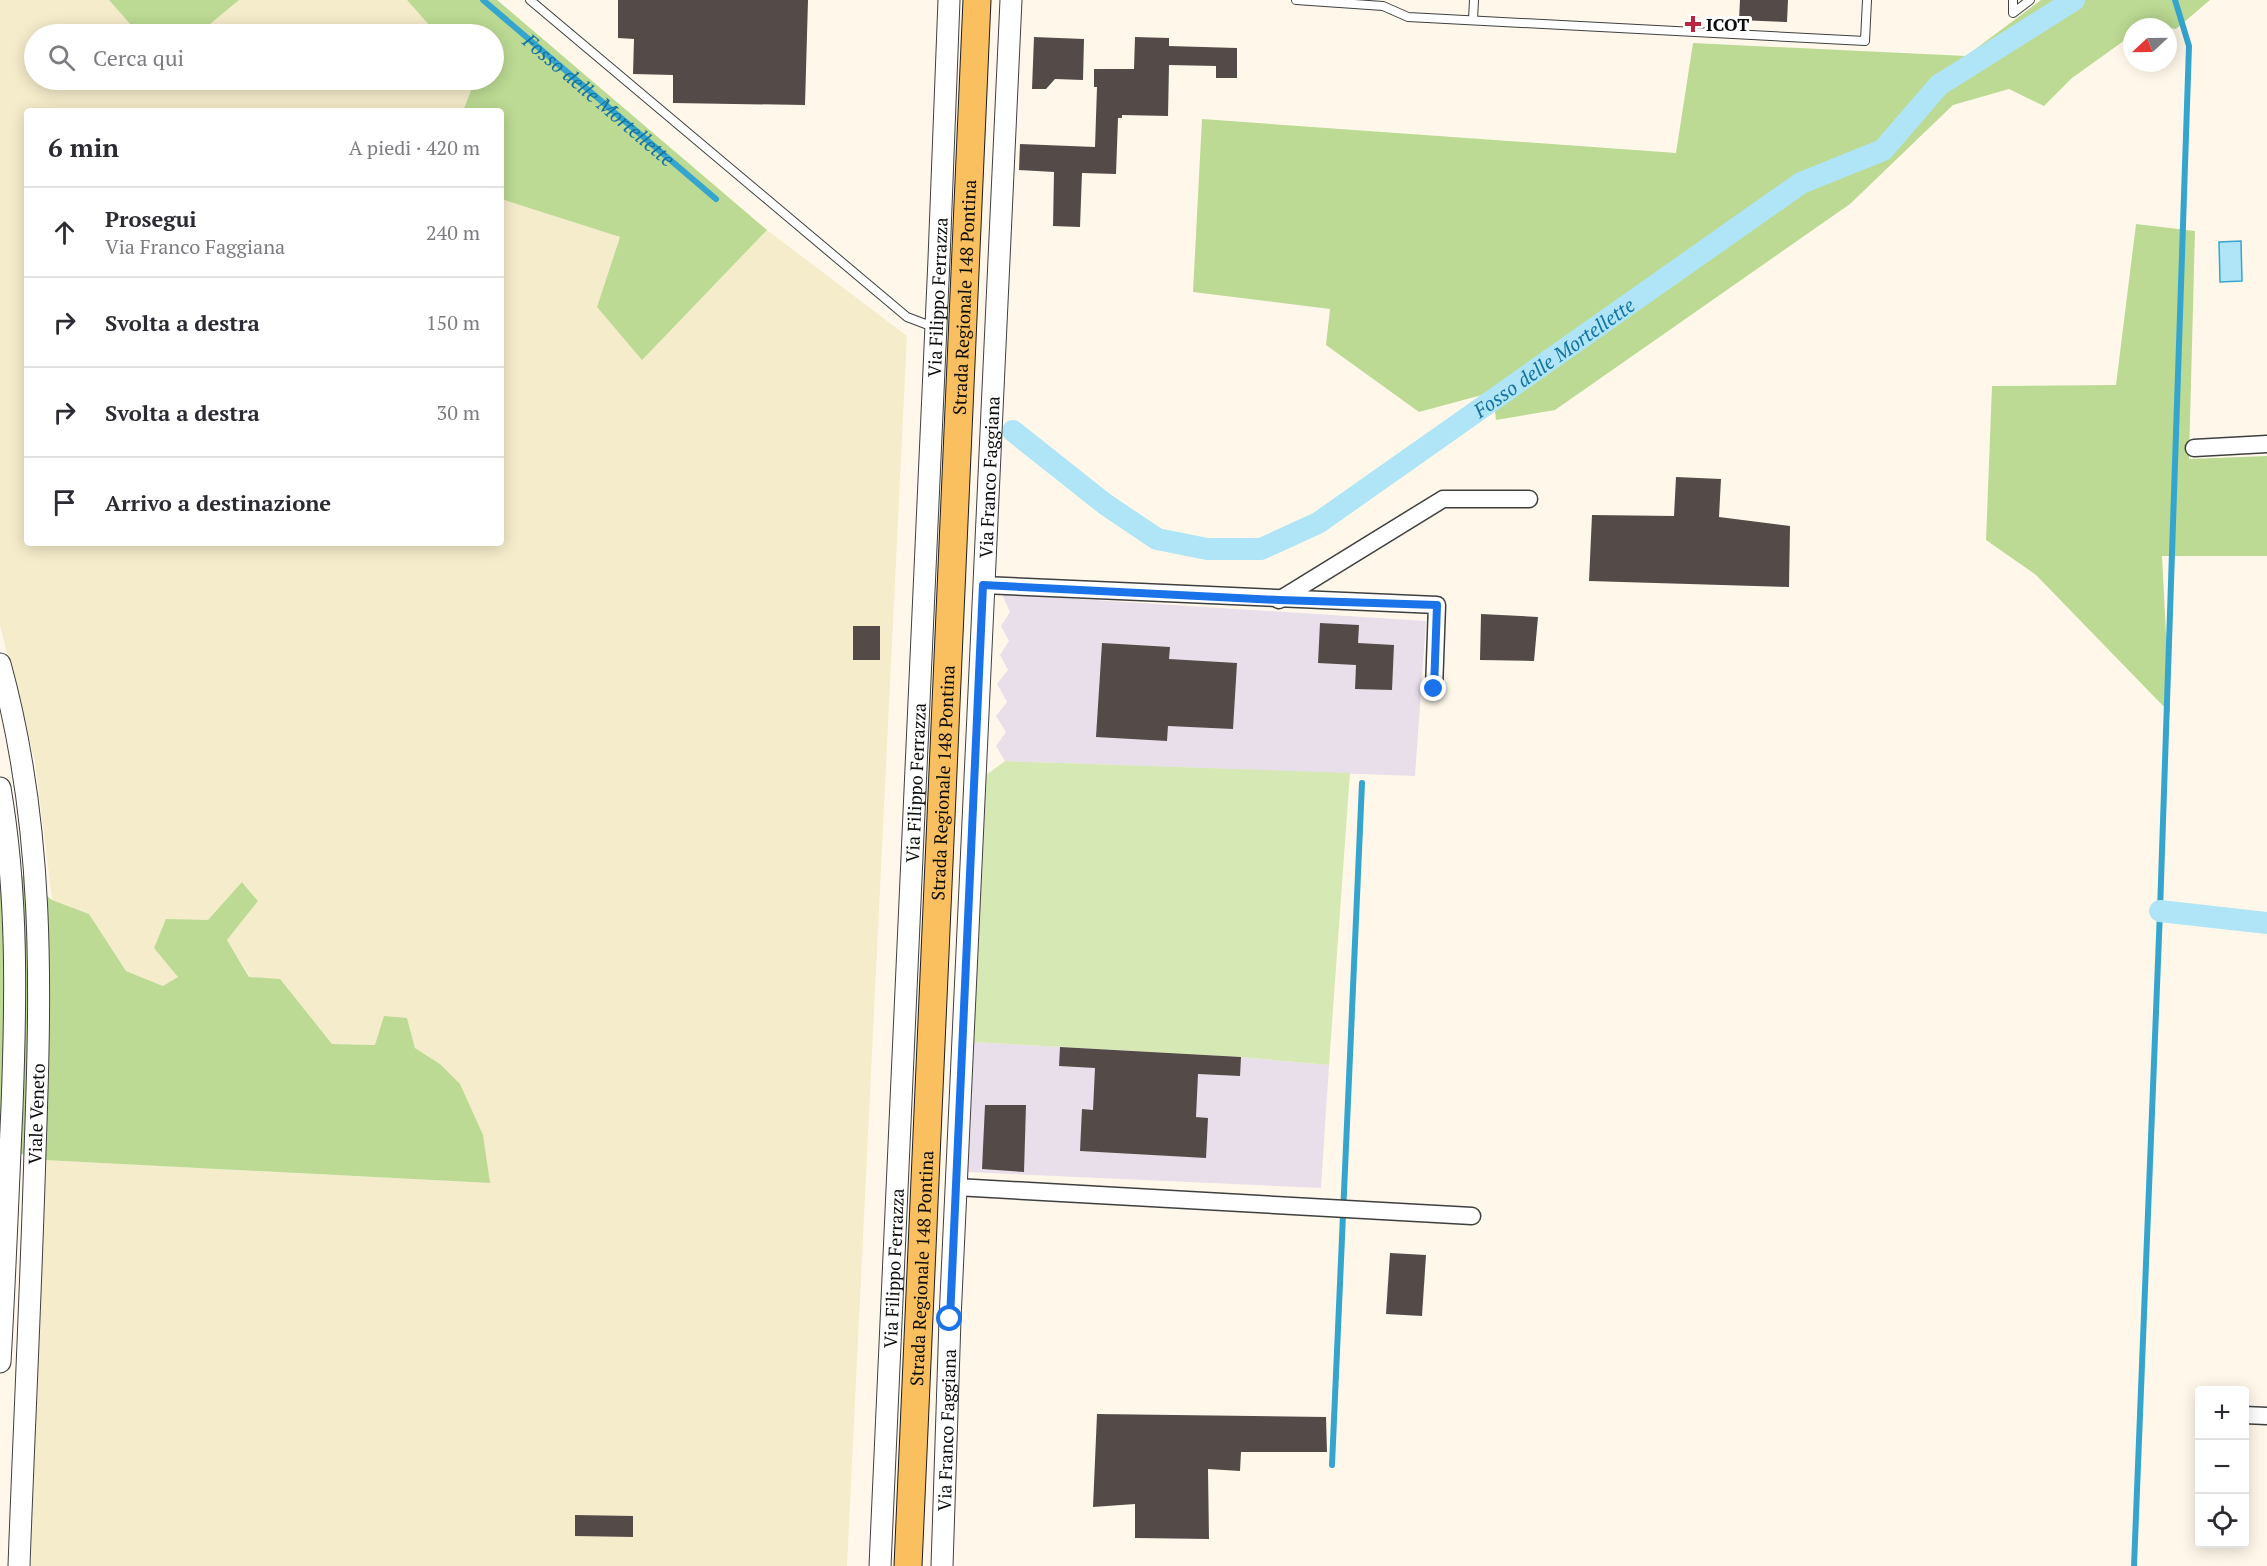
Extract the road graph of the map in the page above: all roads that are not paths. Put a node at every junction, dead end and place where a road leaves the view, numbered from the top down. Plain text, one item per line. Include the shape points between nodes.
1 (530, 0) edge
2 (949, 0) edge
3 (977, 0) edge
4 (1011, 0) edge
5 (1296, 0) edge
6 (1474, 0) edge
7 (1867, 0) edge
8 (2013, 0) edge
9 (2030, 0) edge
10 (1473, 20) junction
11 (936, 329) junction
12 (2267, 444) edge
13 (2194, 448) dead end
14 (1529, 499) dead end
15 (983, 585) junction
16 (1279, 600) junction
17 (0, 664) edge
18 (1434, 689) dead end
19 (0, 788) edge
20 (956, 1187) junction
21 (1472, 1216) dead end
22 (0, 1362) edge
23 (2249, 1414) edge
24 (2267, 1416) edge
25 (19, 1566) edge
26 (880, 1566) edge
27 (908, 1566) edge
28 (942, 1566) edge

1 - 11 lane via 908,317
2 - 11 street, Via Filippo Ferrazza
3 - 27 main road, Strada Regionale 148 Pontina
4 - 15 street, Via Franco Faggiana
5 - 10 lane via 1383,6 1408,17
6 - 10 lane
7 - 10 lane via 1865,40
8 - 9 lane via 2013,13
11 - 26 street, Via Filippo Ferrazza
12 - 13 street
14 - 16 street via 1443,499
15 - 16 street
15 - 20 street, Via Franco Faggiana
16 - 18 street via 1437,605
17 - 25 street, Viale Veneto via 30,808 39,936 38,1085
19 - 22 street, Viale Veneto via 12,891 14,987
20 - 21 street
20 - 28 street, Via Franco Faggiana
23 - 24 street

